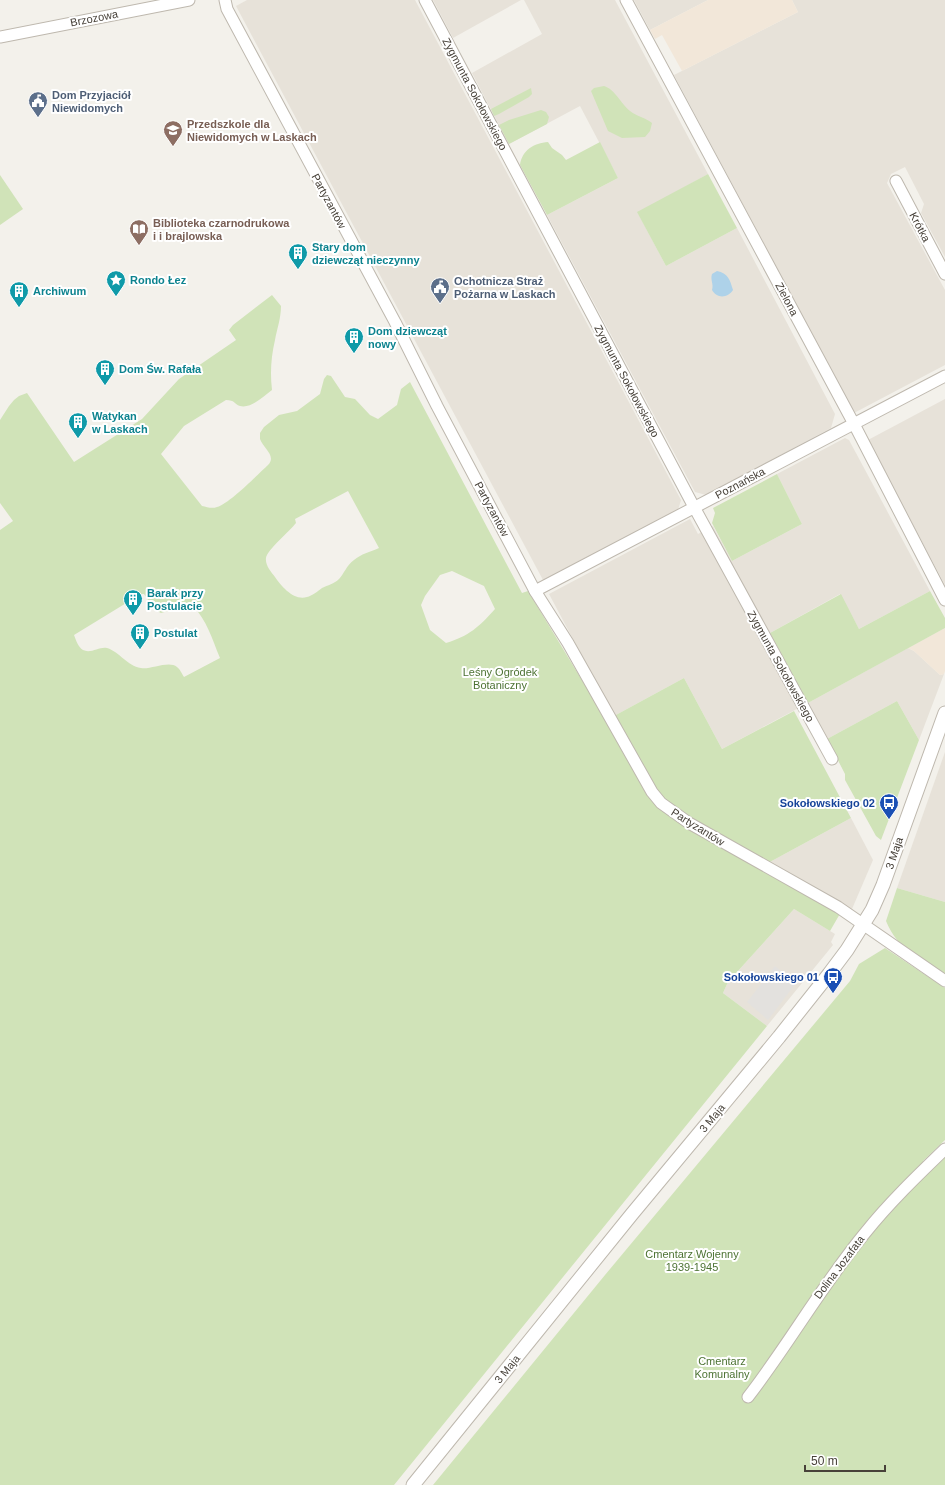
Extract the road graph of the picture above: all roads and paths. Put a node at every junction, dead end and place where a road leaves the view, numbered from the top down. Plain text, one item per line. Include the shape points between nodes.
1 (189, 0) edge
2 (225, 0) edge
3 (425, 0) edge
4 (626, 0) edge
5 (0, 37) edge
6 (896, 181) dead end
7 (945, 274) edge
8 (945, 376) edge
9 (854, 424) junction
10 (694, 507) junction
11 (536, 591) junction
12 (945, 600) edge
13 (945, 712) edge
14 (832, 759) dead end
15 (862, 924) junction
16 (945, 981) edge
17 (945, 1149) edge
18 (748, 1397) dead end
19 (413, 1485) edge

1 - 5 street, Brzozowa
2 - 11 street, Partyzantów via 227,9
3 - 10 street, Zygmunta Sokołowskiego
4 - 9 street, Zielona
6 - 7 street, Krótka
8 - 9 street, Poznańska
9 - 10 street, Poznańska
9 - 12 street, Zielona
10 - 11 street, Poznańska
10 - 14 street, Zygmunta Sokołowskiego
11 - 15 street, Partyzantów via 644,779 661,803 689,823 838,907
13 - 15 street, 3 Maja via 886,878 872,910
15 - 16 street, Partyzantów
15 - 19 street, 3 Maja via 845,953 779,1037
17 - 18 street, Dolina Jozafata via 890,1202 864,1234 811,1305 788,1343

